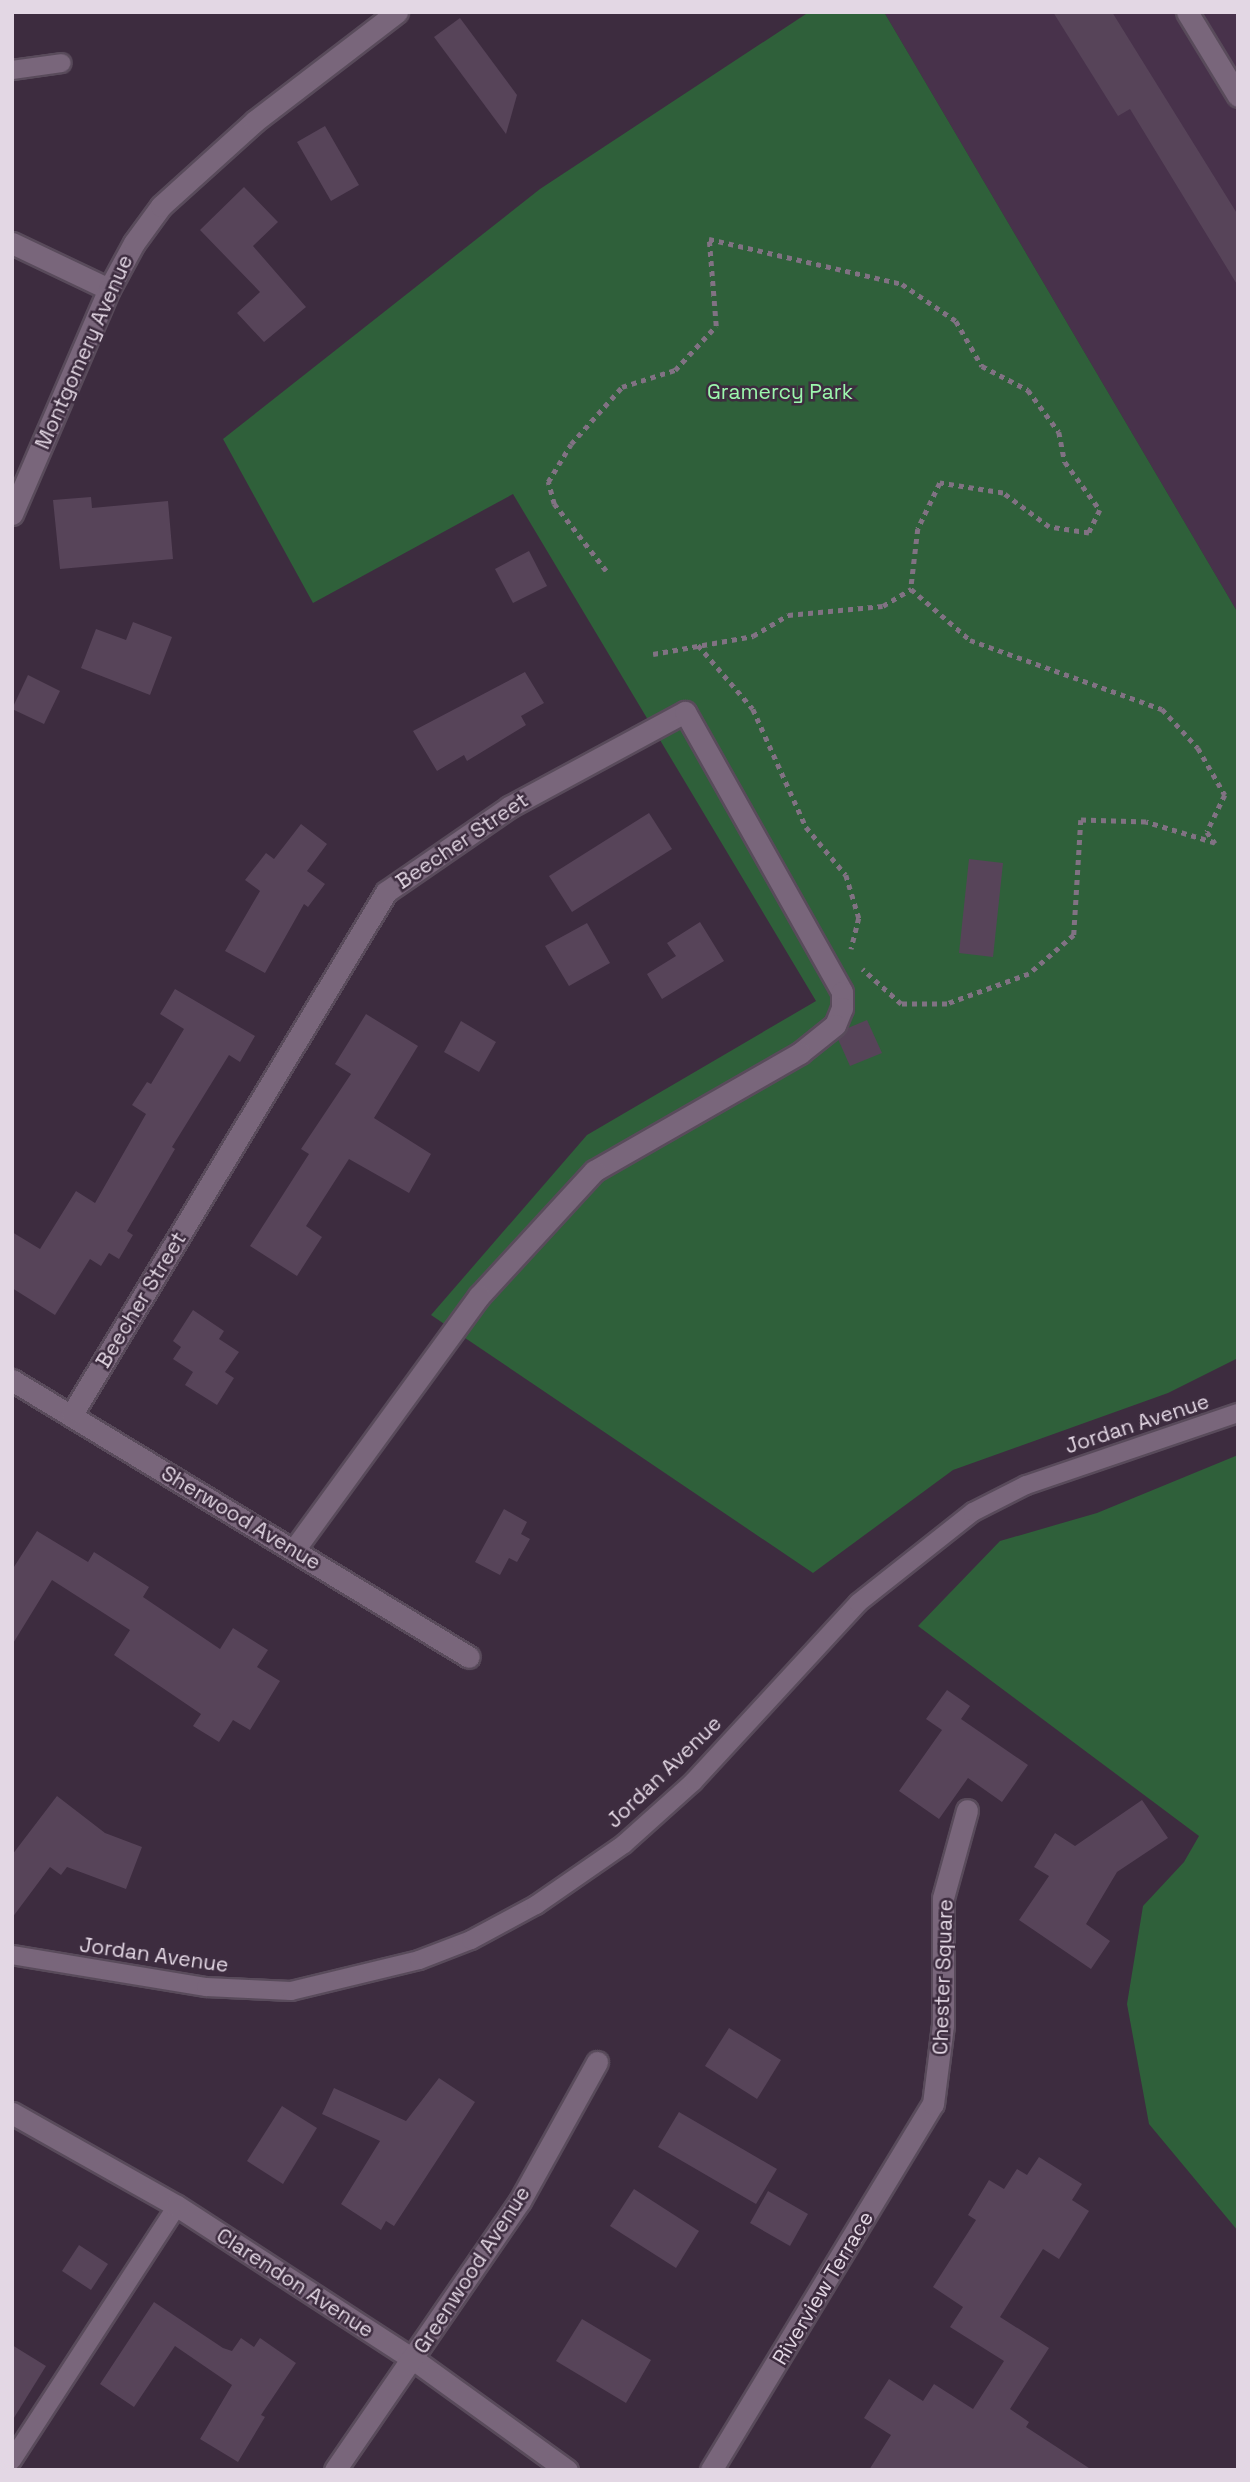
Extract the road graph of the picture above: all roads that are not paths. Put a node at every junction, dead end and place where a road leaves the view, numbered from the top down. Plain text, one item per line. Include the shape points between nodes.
1 (397, 12) edge
2 (1186, 12) edge
3 (62, 63) dead end
4 (12, 70) edge
5 (1238, 96) edge
6 (12, 243) edge
7 (110, 289) junction
8 (12, 514) edge
9 (12, 1380) edge
10 (1238, 1413) edge
11 (72, 1414) junction
12 (294, 1550) junction
13 (469, 1657) dead end
14 (967, 1810) dead end
15 (12, 1955) edge
16 (597, 2062) dead end
17 (933, 2104) joint
18 (12, 2113) edge
19 (177, 2207) junction
20 (413, 2359) junction
21 (12, 2460) edge
22 (335, 2470) edge
23 (567, 2470) edge
24 (711, 2470) edge

1 - 7 street, Montgomery Avenue via 197,170 134,243
2 - 5 street
3 - 4 lane
6 - 7 street
7 - 8 street, Montgomery Avenue
9 - 11 street, Sherwood Avenue
10 - 15 lane, Jordan Avenue via 1026,1485 973,1512 858,1603 693,1782 624,1844 536,1905 471,1940 419,1960 291,1991 206,1987
11 - 12 street, Sherwood Avenue
11 - 12 street, Beecher Street via 386,891 509,807 685,712 842,992 835,1026 800,1053 594,1171 479,1296
12 - 13 street, Sherwood Avenue
14 - 17 street, Chester Square via 943,1898 943,2036
16 - 20 street, Greenwood Avenue via 520,2202
17 - 24 street, Riverview Terrace
18 - 19 street, Clarendon Avenue
19 - 20 street, Clarendon Avenue
19 - 21 lane
20 - 22 street, Greenwood Avenue
20 - 23 street, Clarendon Avenue

